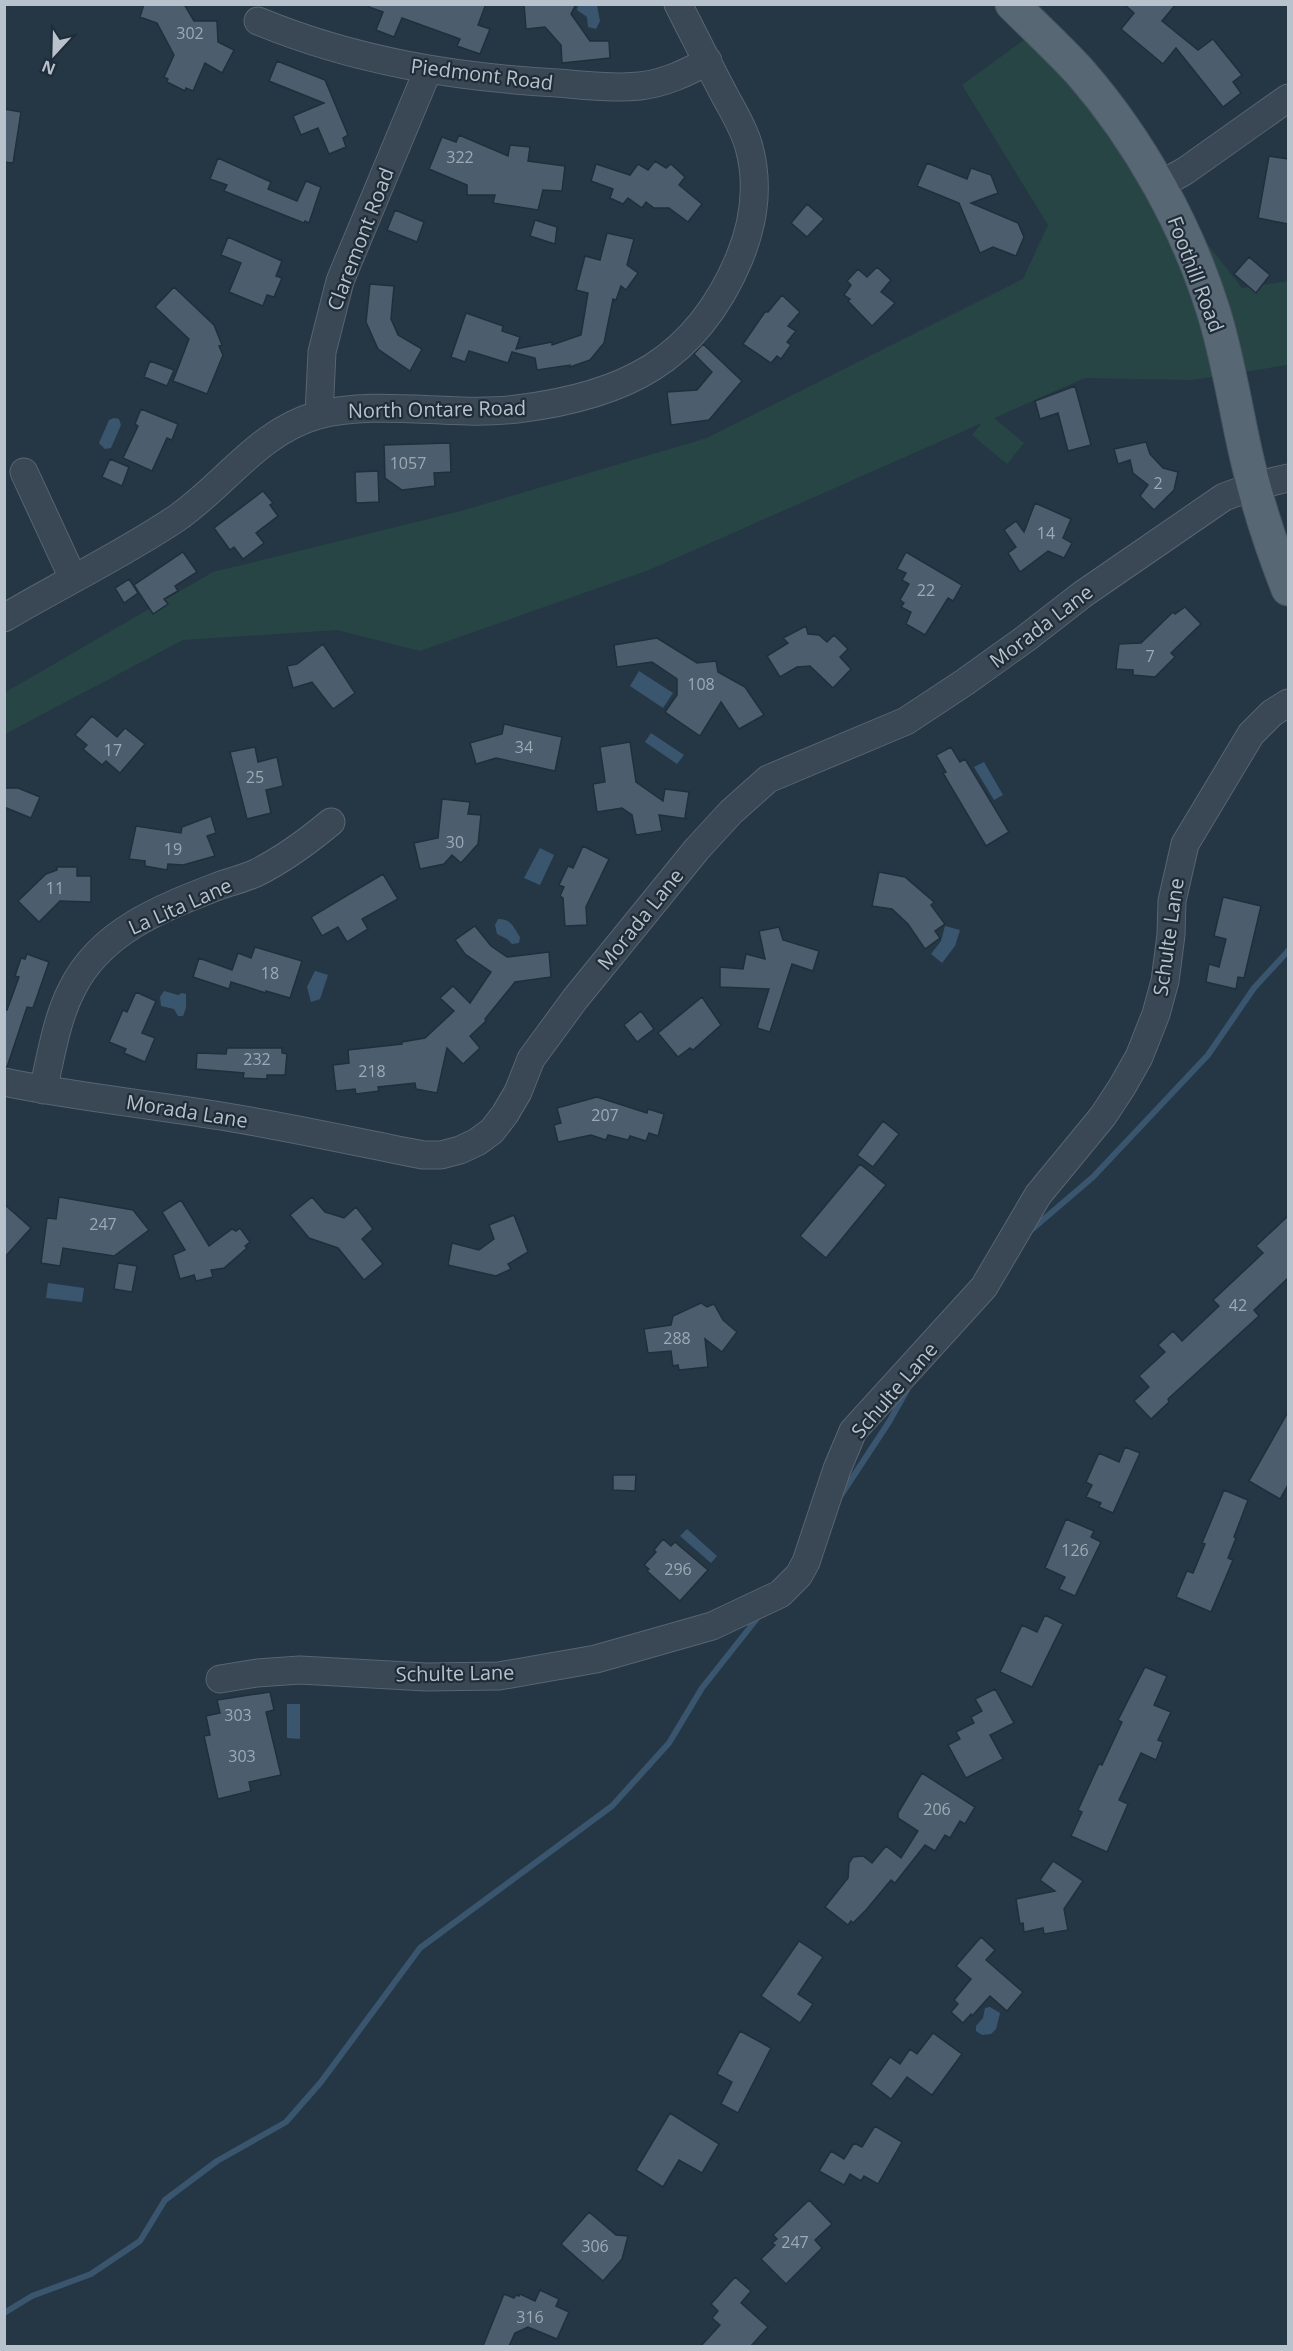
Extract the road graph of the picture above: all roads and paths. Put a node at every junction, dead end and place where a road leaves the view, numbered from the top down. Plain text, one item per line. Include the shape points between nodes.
1 (678, 4) edge
2 (1012, 4) edge
3 (258, 21) dead end
4 (708, 61) junction
5 (428, 70) junction
6 (1288, 98) edge
7 (1158, 186) junction
8 (319, 415) junction
9 (24, 472) dead end
10 (1288, 478) edge
11 (1254, 486) junction
12 (73, 578) junction
13 (1288, 589) edge
14 (4, 618) edge
15 (1288, 703) edge
16 (331, 822) dead end
17 (4, 1082) edge
18 (43, 1090) junction
19 (220, 1679) dead end

1 - 4 street, North Ontare Road
2 - 7 main road, Foothill Road via 1099,96
3 - 5 street, Piedmont Road via 348,53
4 - 5 street, Piedmont Road via 680,76 639,86 513,81
4 - 8 street, North Ontare Road via 749,147 754,170 753,215 744,248 719,300 679,349 632,380 546,405 480,411 353,409
5 - 8 street, Claremont Road via 340,281 322,352
6 - 7 street
7 - 11 main road, Foothill Road via 1181,230 1214,313
8 - 12 street, North Ontare Road via 274,435 180,516
9 - 12 street
10 - 11 street, Morada Lane
11 - 13 main road, Foothill Road
11 - 18 street, Morada Lane via 1224,497 906,721 768,779 697,849 575,999 531,1059 505,1114 477,1142 441,1155 423,1155 232,1118
12 - 14 street, North Ontare Road
15 - 19 street, Schulte Lane via 1251,734 1185,844 1172,901 1165,981 1139,1057 1103,1116 1038,1195 984,1287 853,1431 812,1546 789,1587 712,1626 596,1659 500,1676 426,1677 300,1670
16 - 18 street, La Lita Lane via 284,858 136,923 99,951 63,1008
17 - 18 street, Morada Lane

